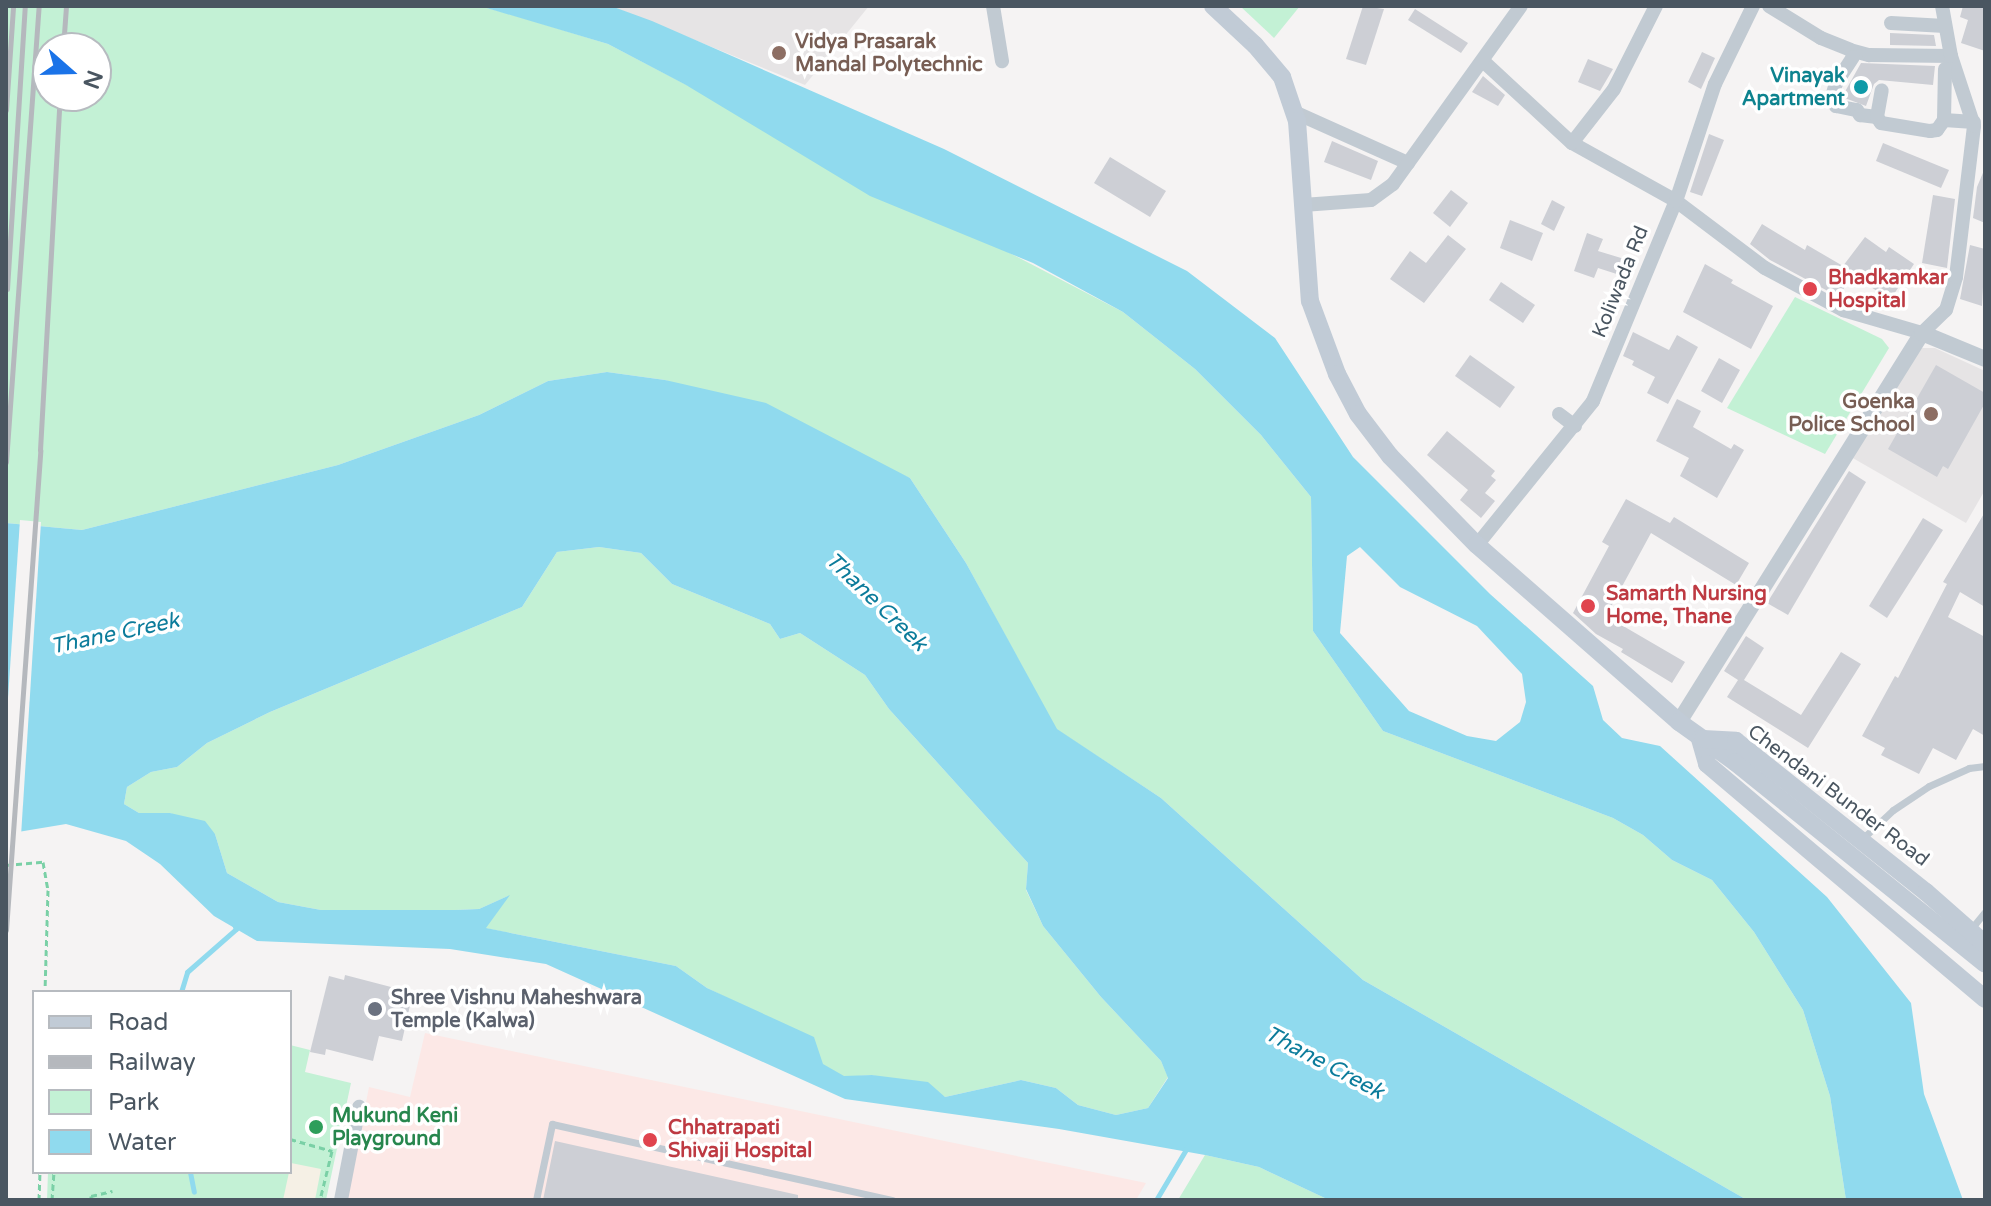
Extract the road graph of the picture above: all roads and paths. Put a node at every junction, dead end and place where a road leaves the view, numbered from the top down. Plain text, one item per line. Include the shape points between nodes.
1 (993, 6) edge
2 (1213, 6) edge
3 (1521, 6) edge
4 (1656, 6) edge
5 (1753, 6) edge
6 (1769, 6) edge
7 (1942, 6) edge
8 (1891, 23) dead end
9 (1945, 26) junction
10 (1853, 57) dead end
11 (1002, 61) dead end
12 (1483, 61) junction
13 (1948, 62) junction
14 (1882, 90) dead end
15 (1294, 112) junction
16 (1877, 117) junction
17 (1944, 120) junction
18 (1978, 125) edge
19 (1572, 143) junction
20 (1408, 163) junction
21 (1676, 201) junction
22 (1303, 205) junction
23 (1922, 333) junction
24 (1984, 356) edge
25 (1559, 414) dead end
26 (1575, 426) junction
27 (1477, 545) junction
28 (1679, 722) junction
29 (1700, 739) junction
30 (1985, 766) edge
31 (1861, 840) junction
32 (6, 865) edge
33 (1985, 912) edge
34 (1970, 930) junction
35 (1985, 944) edge
36 (1985, 964) edge
37 (45, 990) edge
38 (1985, 999) edge
39 (359, 1107) dead end
40 (292, 1140) edge
41 (40, 1174) edge
42 (54, 1174) edge
43 (112, 1191) dead end
44 (39, 1200) edge
45 (52, 1200) edge
46 (91, 1200) edge
47 (206, 1200) edge
48 (226, 1200) edge
49 (320, 1200) edge
50 (341, 1200) edge
51 (536, 1200) edge
52 (893, 1200) edge

1 - 11 street
2 - 15 main road via 1282,77
3 - 12 street
4 - 19 street via 1614,89
5 - 21 street, Koliwada Rd via 1715,84
6 - 13 street via 1850,50
7 - 9 street
8 - 9 street
9 - 13 street
10 - 16 street via 1831,100
12 - 19 street
12 - 20 street
13 - 17 street
13 - 18 street
14 - 16 street
15 - 20 street
15 - 22 main road
16 - 17 street via 1881,123 1930,131
17 - 18 street
18 - 23 street via 1956,277 1946,310
19 - 21 street
20 - 22 street via 1393,184 1371,200
21 - 23 street via 1778,275 1864,319
21 - 26 street, Koliwada Rd via 1593,401
22 - 27 main road via 1310,301 1337,374 1358,414 1390,456
23 - 24 street
23 - 28 street
25 - 26 street
26 - 27 street, Koliwada Rd
27 - 28 main road
28 - 29 main road
29 - 31 main road, Chendani Bunder Road via 1736,741
29 - 36 main road
29 - 38 main road via 1707,764
30 - 31 lane via 1929,786
31 - 34 main road, Chendani Bunder Road
32 - 37 path via 43,862 48,890
33 - 34 lane
34 - 35 main road, Chendani Bunder Road
39 - 50 street
40 - 49 path via 332,1151
41 - 44 path
42 - 45 path
43 - 46 path
47 - 48 path
51 - 52 lane via 552,1124

